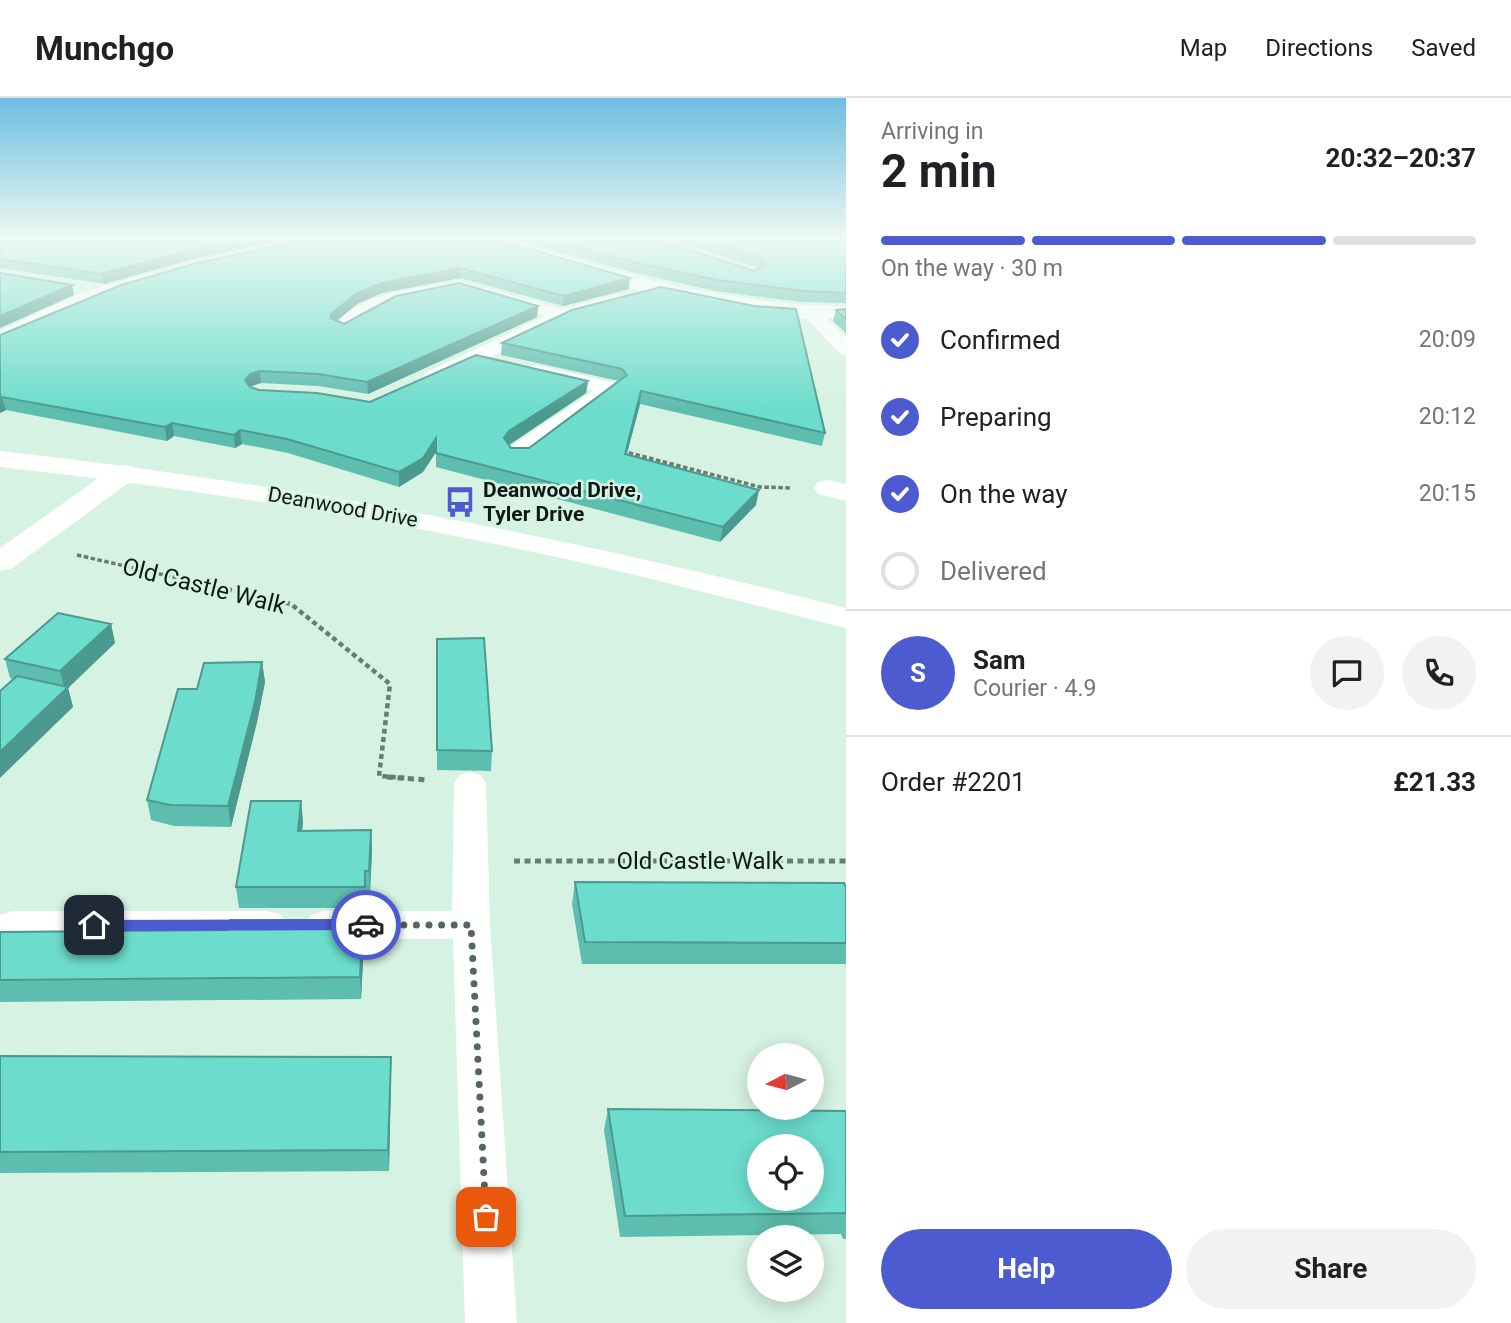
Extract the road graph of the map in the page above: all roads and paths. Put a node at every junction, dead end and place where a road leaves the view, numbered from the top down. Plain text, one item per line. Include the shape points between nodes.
1 (92, 296) edge
2 (409, 296) edge
3 (497, 296) edge
4 (634, 296) edge
5 (686, 296) edge
6 (846, 312) edge
7 (811, 313) junction
8 (563, 314) junction
9 (343, 327) edge
10 (0, 339) edge
11 (846, 349) edge
12 (475, 358) junction
13 (414, 387) edge
14 (551, 433) junction
15 (519, 453) edge
16 (0, 459) edge
17 (124, 472) junction
18 (837, 490) edge
19 (25, 544) junction
20 (0, 562) edge
21 (846, 618) edge
22 (470, 783) joint
23 (471, 861) junction
24 (846, 861) edge
25 (13, 925) dead end
26 (471, 925) junction
27 (491, 1323) edge

1 - 10 street
2 - 9 street via 366,310
3 - 8 street
4 - 8 street
5 - 7 street via 743,309
6 - 7 street
7 - 11 street
8 - 12 street
12 - 13 street
12 - 14 street via 612,389
14 - 15 street
14 - 18 path via 760,487
16 - 17 street, Deanwood Drive
17 - 19 street
17 - 21 street, Deanwood Drive via 489,533
19 - 20 street
19 - 22 path, Old Castle Walk via 291,604 390,684 379,776
22 - 23 lane
23 - 24 path, Old Castle Walk
23 - 26 lane
25 - 26 lane
26 - 27 lane

